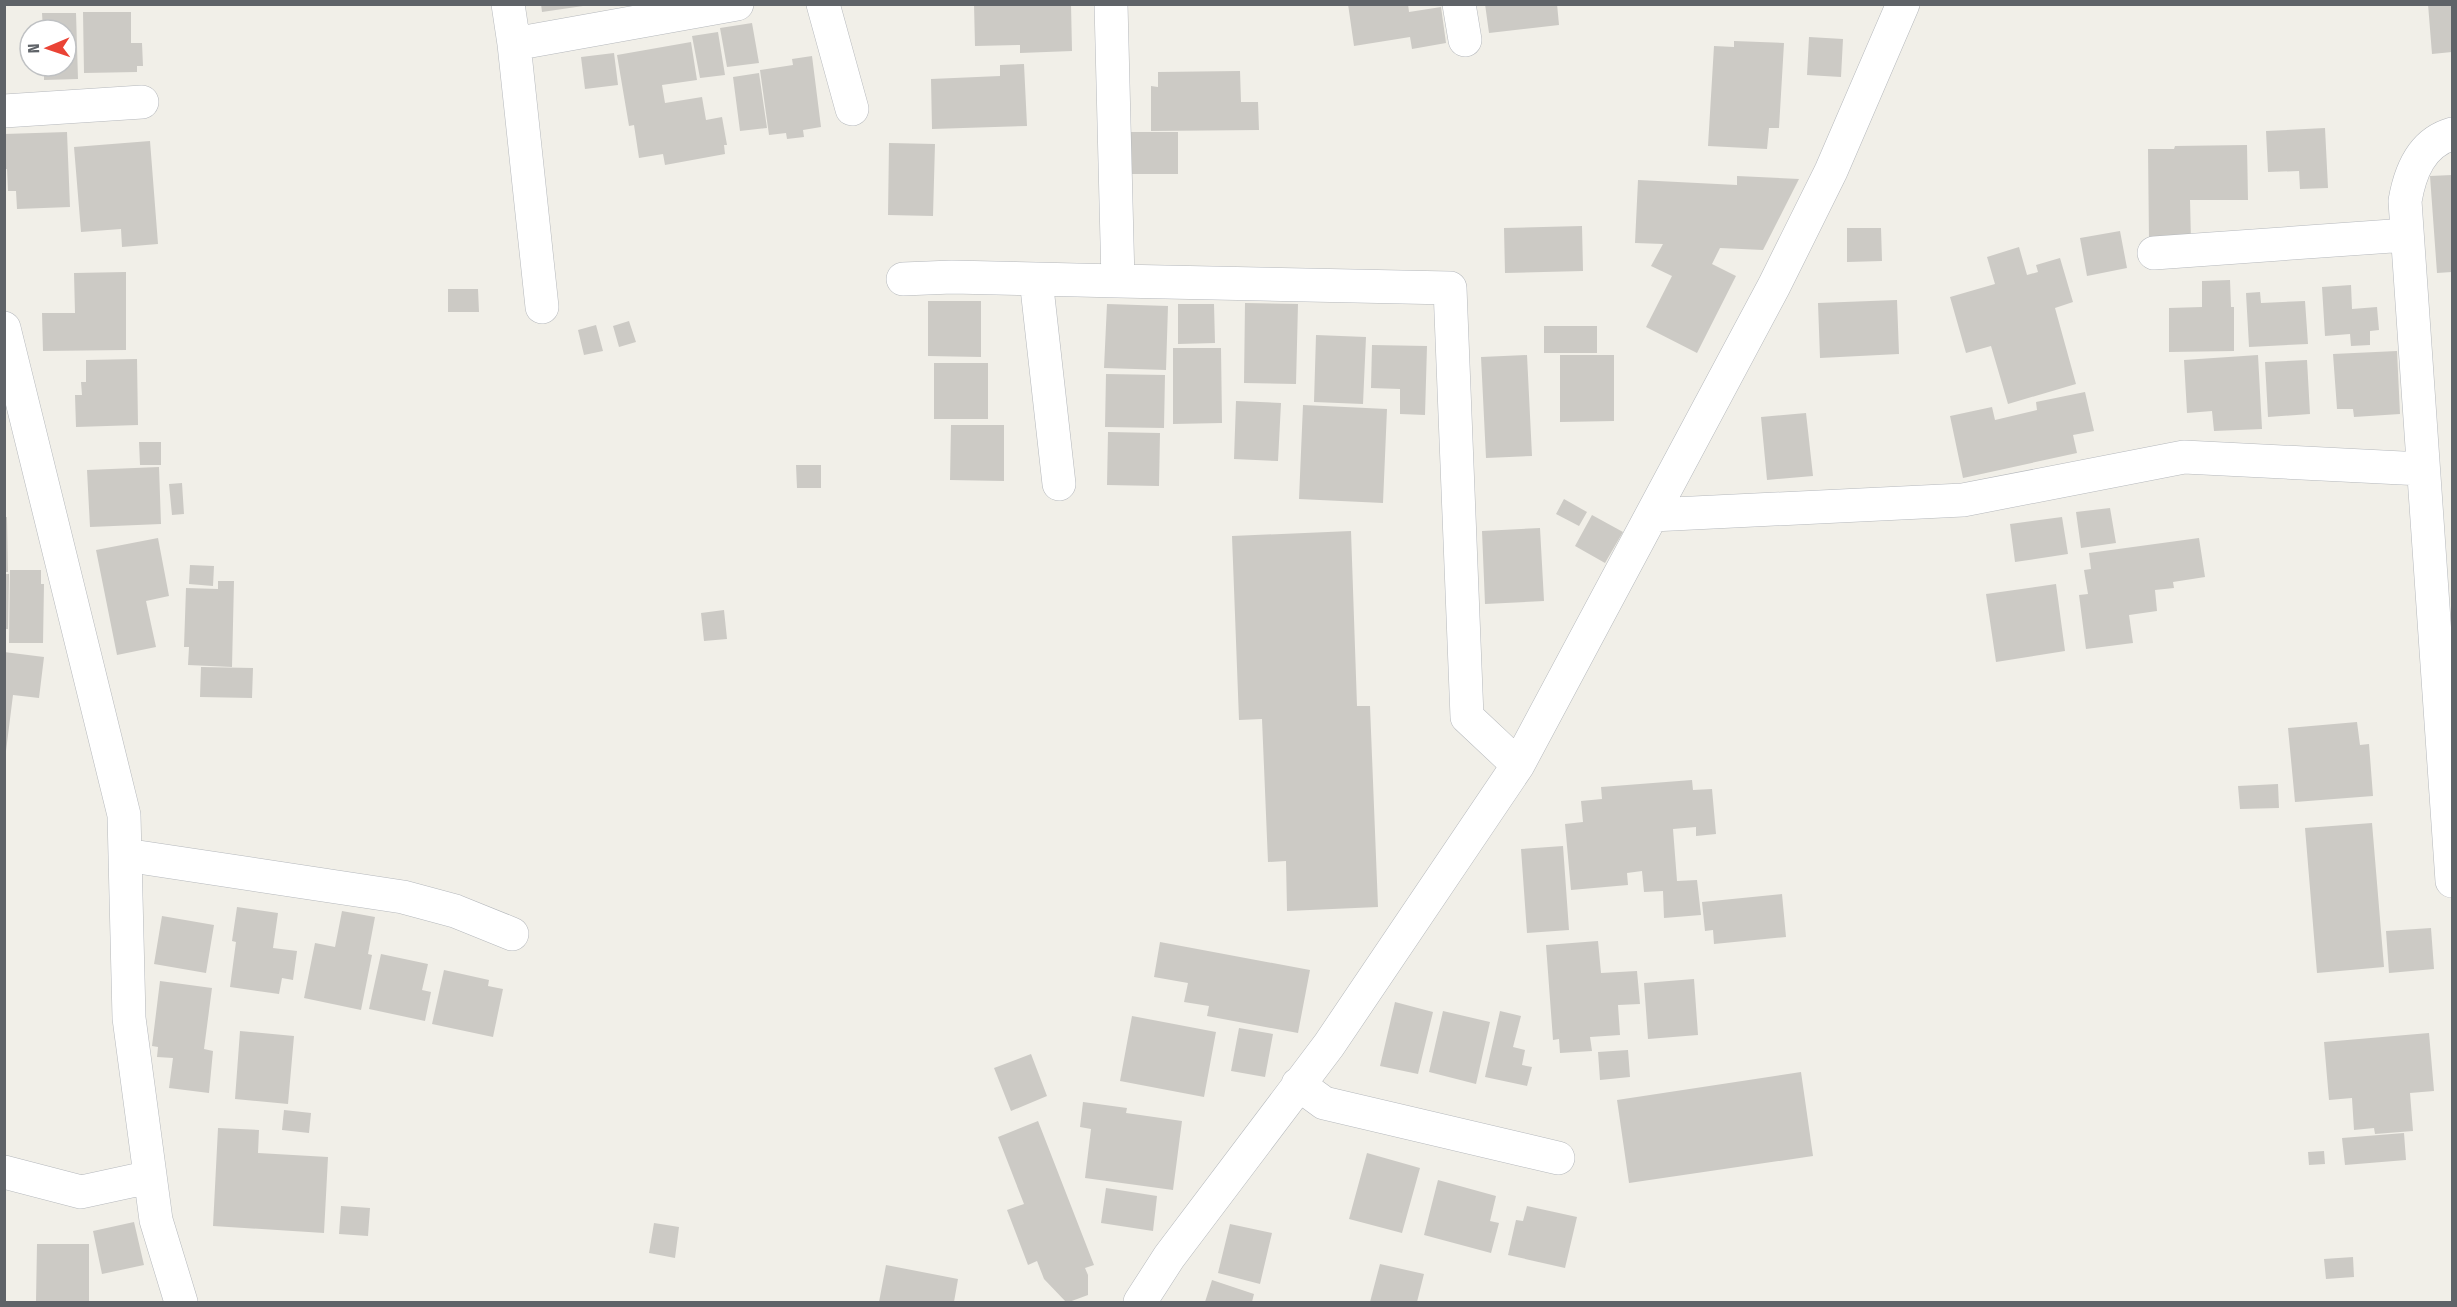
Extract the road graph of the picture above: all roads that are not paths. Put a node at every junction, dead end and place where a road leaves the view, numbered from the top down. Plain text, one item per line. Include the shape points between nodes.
1 (508, 4) edge
2 (737, 4) edge
3 (823, 4) edge
4 (1111, 4) edge
5 (1459, 4) edge
6 (1903, 4) edge
7 (1465, 40) dead end
8 (514, 44) junction
9 (142, 102) dead end
10 (852, 109) dead end
11 (4, 111) edge
12 (2452, 134) edge
13 (2406, 235) junction
14 (2154, 253) dead end
15 (903, 279) dead end
16 (1036, 279) junction
17 (1118, 281) junction
18 (542, 307) dead end
19 (4, 327) edge
20 (2422, 469) junction
21 (1059, 484) dead end
22 (1652, 515) junction
23 (1518, 765) junction
24 (125, 855) junction
25 (2452, 881) edge
26 (512, 934) dead end
27 (1298, 1084) junction
28 (1558, 1158) dead end
29 (4, 1172) edge
30 (150, 1177) junction
31 (181, 1302) edge
32 (1140, 1302) edge

1 - 8 street
2 - 8 street
3 - 10 street
4 - 17 street
5 - 7 street
6 - 22 street via 1826,181
8 - 18 street
9 - 11 street
12 - 13 street via 2442,137 2421,155 2409,177 2404,201
13 - 14 street
13 - 20 street
15 - 16 street
16 - 17 street
16 - 21 street
17 - 23 street via 1450,288 1467,717
19 - 24 street via 124,815
20 - 22 street via 2184,457 1963,500
20 - 25 street
22 - 23 street
23 - 27 street via 1329,1045
24 - 26 street via 404,897
24 - 30 street via 129,1018
27 - 28 street via 1324,1103
27 - 32 street
29 - 30 street via 81,1192
30 - 31 street via 156,1220

